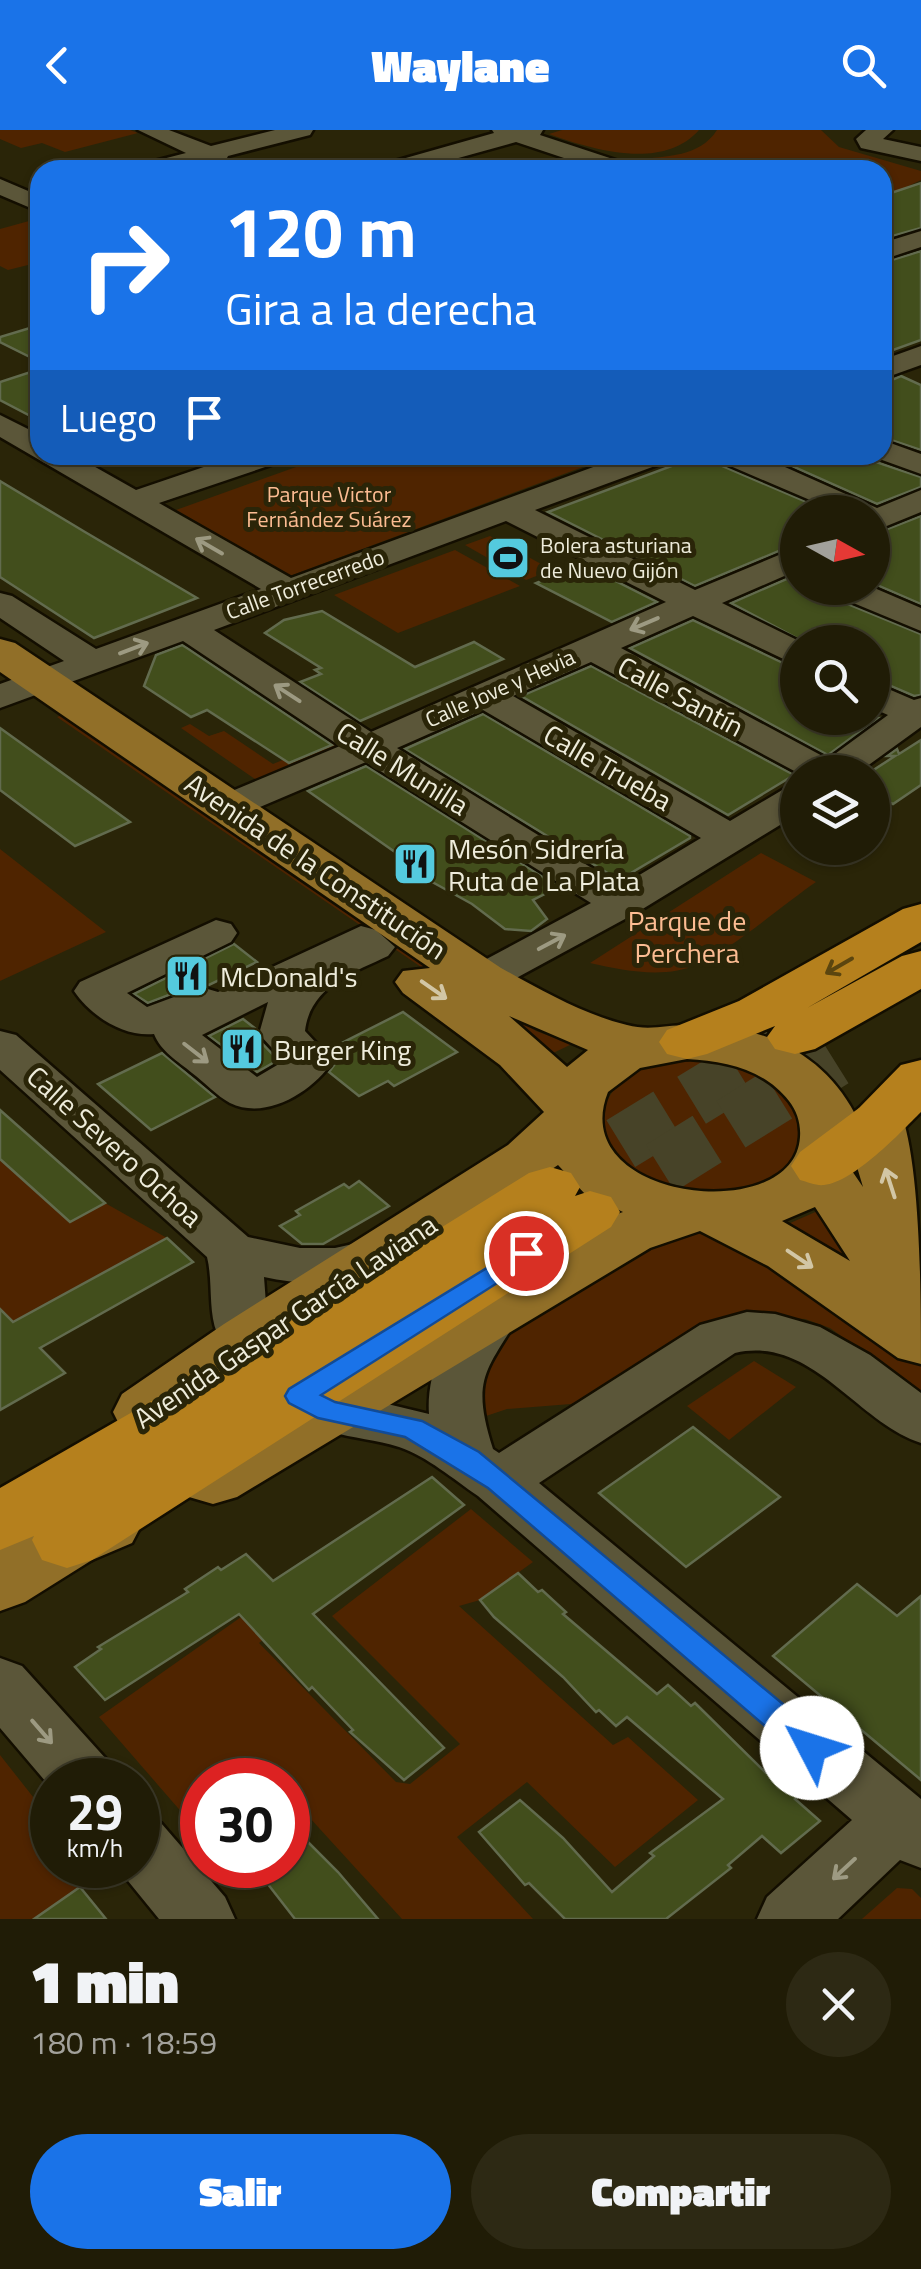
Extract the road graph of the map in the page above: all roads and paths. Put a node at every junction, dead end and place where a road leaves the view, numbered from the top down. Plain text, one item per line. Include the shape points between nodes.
1 (149, 130) edge
2 (262, 130) edge
3 (302, 130) edge
4 (517, 132) edge
5 (876, 137) edge
6 (201, 151) junction
7 (921, 154) edge
8 (167, 160) edge
9 (223, 160) edge
10 (423, 160) edge
11 (595, 160) edge
12 (921, 239) edge
13 (892, 252) edge
14 (892, 261) edge
15 (908, 269) dead end
16 (9, 418) edge
17 (30, 438) edge
18 (892, 453) edge
19 (69, 465) edge
20 (239, 465) edge
21 (628, 465) edge
22 (754, 465) edge
23 (921, 465) edge
24 (821, 495) edge
25 (921, 500) edge
26 (130, 502) junction
27 (509, 510) junction
28 (890, 511) edge
29 (890, 525) edge
30 (921, 538) edge
31 (780, 567) edge
32 (288, 590) junction
33 (0, 603) edge
34 (694, 603) junction
35 (884, 605) edge
36 (921, 622) edge
37 (187, 628) junction
38 (780, 646) edge
39 (590, 647) junction
40 (92, 663) junction
41 (10, 682) edge
42 (484, 695) junction
43 (890, 700) edge
44 (918, 711) edge
45 (363, 749) junction
46 (792, 755) edge
47 (858, 755) edge
48 (246, 798) dead end
49 (780, 808) edge
50 (732, 839) junction
51 (621, 904) junction
52 (921, 920) edge
53 (216, 933) dead end
54 (309, 951) dead end
55 (921, 967) edge
56 (482, 979) junction
57 (921, 1007) edge
58 (807, 1030) junction
59 (667, 1044) junction
60 (0, 1045) edge
61 (921, 1078) edge
62 (570, 1116) junction
63 (880, 1121) junction
64 (820, 1168) junction
65 (570, 1200) tunnel mouth
66 (702, 1212) junction
67 (921, 1237) edge
68 (382, 1254) junction
69 (234, 1263) junction
70 (921, 1290) edge
71 (496, 1312) junction
72 (921, 1341) edge
73 (285, 1378) junction
74 (921, 1422) edge
75 (145, 1424) junction
76 (465, 1459) junction
77 (187, 1492) junction
78 (0, 1520) edge
79 (33, 1544) edge
80 (0, 1582) edge
81 (0, 1684) edge
82 (65, 1758) edge
83 (910, 1830) edge
84 (160, 1870) edge
85 (201, 1919) edge
86 (790, 1919) edge

1 - 6 street
2 - 6 street
3 - 6 street
4 - 10 street
4 - 11 street
5 - 7 street
6 - 8 street
6 - 9 street
12 - 13 street
14 - 15 street
16 - 17 street
18 - 23 street
19 - 26 street
20 - 26 street
21 - 27 street, Calle Torrecerredo
22 - 24 street
25 - 28 street
32 -> 26 street
27 - 32 street, Calle Torrecerredo
27 - 34 street
29 - 30 street
31 - 34 street, Calle Jove y Hevia
32 - 37 street, Calle Torrecerredo
33 - 40 street
34 - 38 street
34 -> 39 street, Calle Jove y Hevia
35 - 36 street
40 -> 37 street, Calle Torrecerredo
45 -> 37 street, Calle Munilla
39 - 42 street, Calle Jove y Hevia
39 - 46 street, Calle Santín
40 - 41 street, Calle Torrecerredo
41 - 56 main road, Avenida de la Constitución
41 -> 62 main road, Avenida de la Constitución via 520,1049 543,1070
42 - 45 street, Calle Jove y Hevia
42 - 50 street, Calle Trueba
43 - 44 street
44 - 47 street
45 - 48 street, Calle Jove y Hevia
45 - 51 street, Calle Munilla
49 - 50 street
50 - 51 street
56 -> 51 street
52 -> 58 highway
53 -> 54 street via 96,991 138,1022 157,1020
55 - 58 highway
56 - 58 main road via 579,1008 658,1018 733,1009
56 - 59 main road, Avenida de la Constitución via 600,1038
57 - 58 highway
58 - 59 highway via 758,1013
59 - 62 main road via 603,1065 581,1086
59 - 64 main road via 722,1044 798,1075 823,1103 831,1124
60 - 69 street, Calle Severo Ochoa
61 - 63 highway
62 - 66 main road via 577,1149 600,1176 621,1190
62 - 68 main road, Avenida Gaspar García Laviana via 529,1159
63 - 64 highway
67 -> 63 main road via 897,1202 881,1154
64 - 66 main road via 775,1201
64 - 70 main road via 882,1263
65 - 73 highway, Avenida Gaspar García Laviana
66 - 71 main road, Avenida Gaspar García Laviana via 628,1233
66 -> 72 main road via 790,1251
68 - 69 street, Calle Severo Ochoa via 319,1270
68 - 73 main road, Avenida Gaspar García Laviana
69 - 73 street via 240,1320
69 - 75 street via 214,1331
71 - 73 main road, Avenida Gaspar García Laviana
71 - 76 street via 468,1345 452,1392
73 - 75 highway, Avenida Gaspar García Laviana
73 - 76 street
73 - 77 main road, Avenida Gaspar García Laviana
73 - 79 highway, Avenida Gaspar García Laviana
74 - 76 street via 814,1345 758,1328 719,1338
75 - 78 highway, Avenida Gaspar García Laviana
75 - 79 street, Avenida Gaspar García Laviana
76 - 77 street via 369,1435 293,1445
76 - 83 street
77 - 79 main road, Avenida Gaspar García Laviana
79 - 80 main road, Avenida Gaspar García Laviana
81 -> 82 street
83 -> 86 street
84 - 85 street

